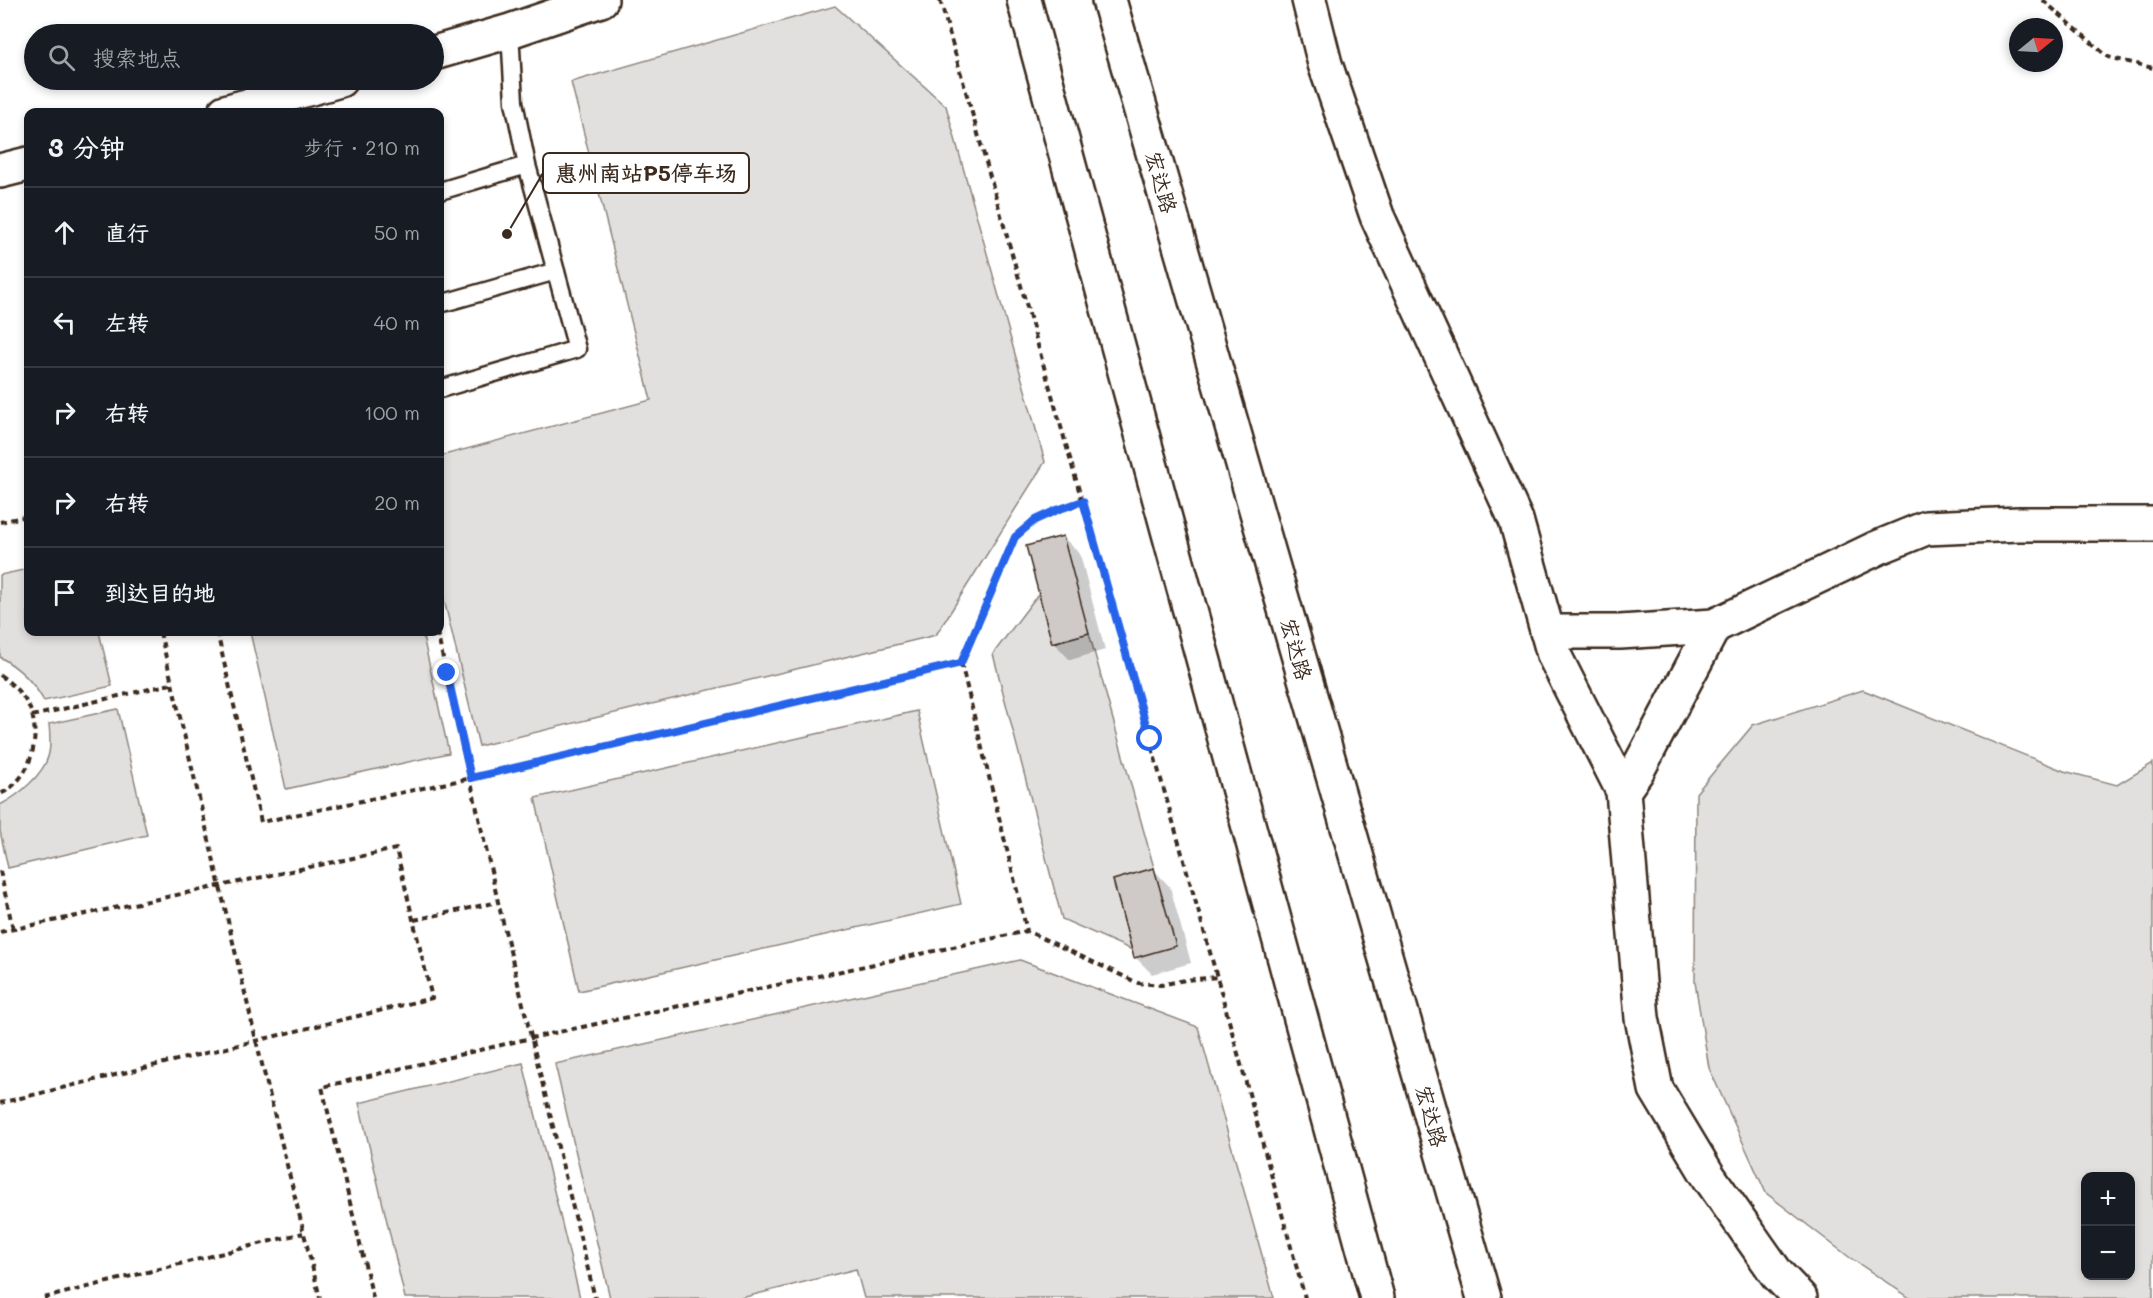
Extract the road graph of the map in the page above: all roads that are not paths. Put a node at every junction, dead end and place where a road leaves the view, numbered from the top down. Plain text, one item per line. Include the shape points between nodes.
1 (601, 0) edge
2 (1023, 0) edge
3 (1109, 0) edge
4 (1309, 0) edge
5 (510, 31) junction
6 (444, 50) edge
7 (304, 90) edge
8 (239, 108) edge
9 (24, 165) edge
10 (527, 165) junction
11 (0, 171) edge
12 (444, 190) edge
13 (556, 271) junction
14 (444, 303) edge
15 (444, 388) edge
16 (2153, 524) edge
17 (1714, 626) junction
18 (1547, 632) junction
19 (1623, 791) junction
20 (1377, 1298) edge
21 (1484, 1298) edge
22 (1800, 1298) edge

1 - 5 main road
2 - 20 main road
3 - 21 main road, 宏达路
4 - 18 main road via 1325,64 1377,216 1516,520
5 - 6 main road
5 - 10 lane via 514,102
7 - 8 main road
9 - 11 main road
10 - 12 lane
10 - 13 lane
13 - 14 lane
13 - 15 lane via 577,349
16 - 17 main road via 1926,528
17 - 18 main road
17 - 19 main road
18 - 19 main road via 1554,655
19 - 22 main road via 1642,1018 1656,1089 1709,1178 1777,1274

